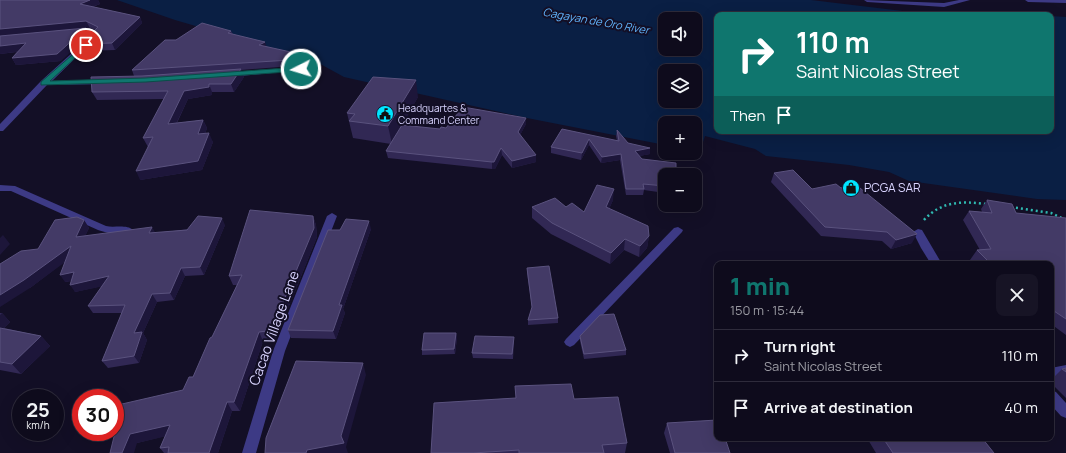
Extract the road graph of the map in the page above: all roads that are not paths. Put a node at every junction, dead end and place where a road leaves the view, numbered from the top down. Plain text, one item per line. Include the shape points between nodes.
1 (867, 0) edge
2 (967, 0) edge
3 (1028, 0) edge
4 (1066, 1) edge
5 (67, 34) edge
6 (301, 69) dead end
7 (220, 76) edge
8 (115, 81) edge
9 (44, 84) junction
10 (0, 129) edge
11 (0, 188) edge
12 (332, 216) dead end
13 (128, 230) edge
14 (678, 230) dead end
15 (918, 232) road end
16 (935, 261) edge
17 (570, 342) dead end
18 (1066, 370) edge
19 (1054, 372) edge
20 (1054, 399) edge
21 (1066, 412) edge
22 (249, 453) edge

1 - 2 street via 944,5
3 - 4 street
5 - 9 street via 97,34
6 - 7 street
8 - 9 street
9 - 10 street
11 - 13 street via 12,188 102,228 112,231
12 - 22 street, Cacao Village Lane via 279,351
14 - 17 street
15 - 16 street
18 - 19 street
20 - 21 street

